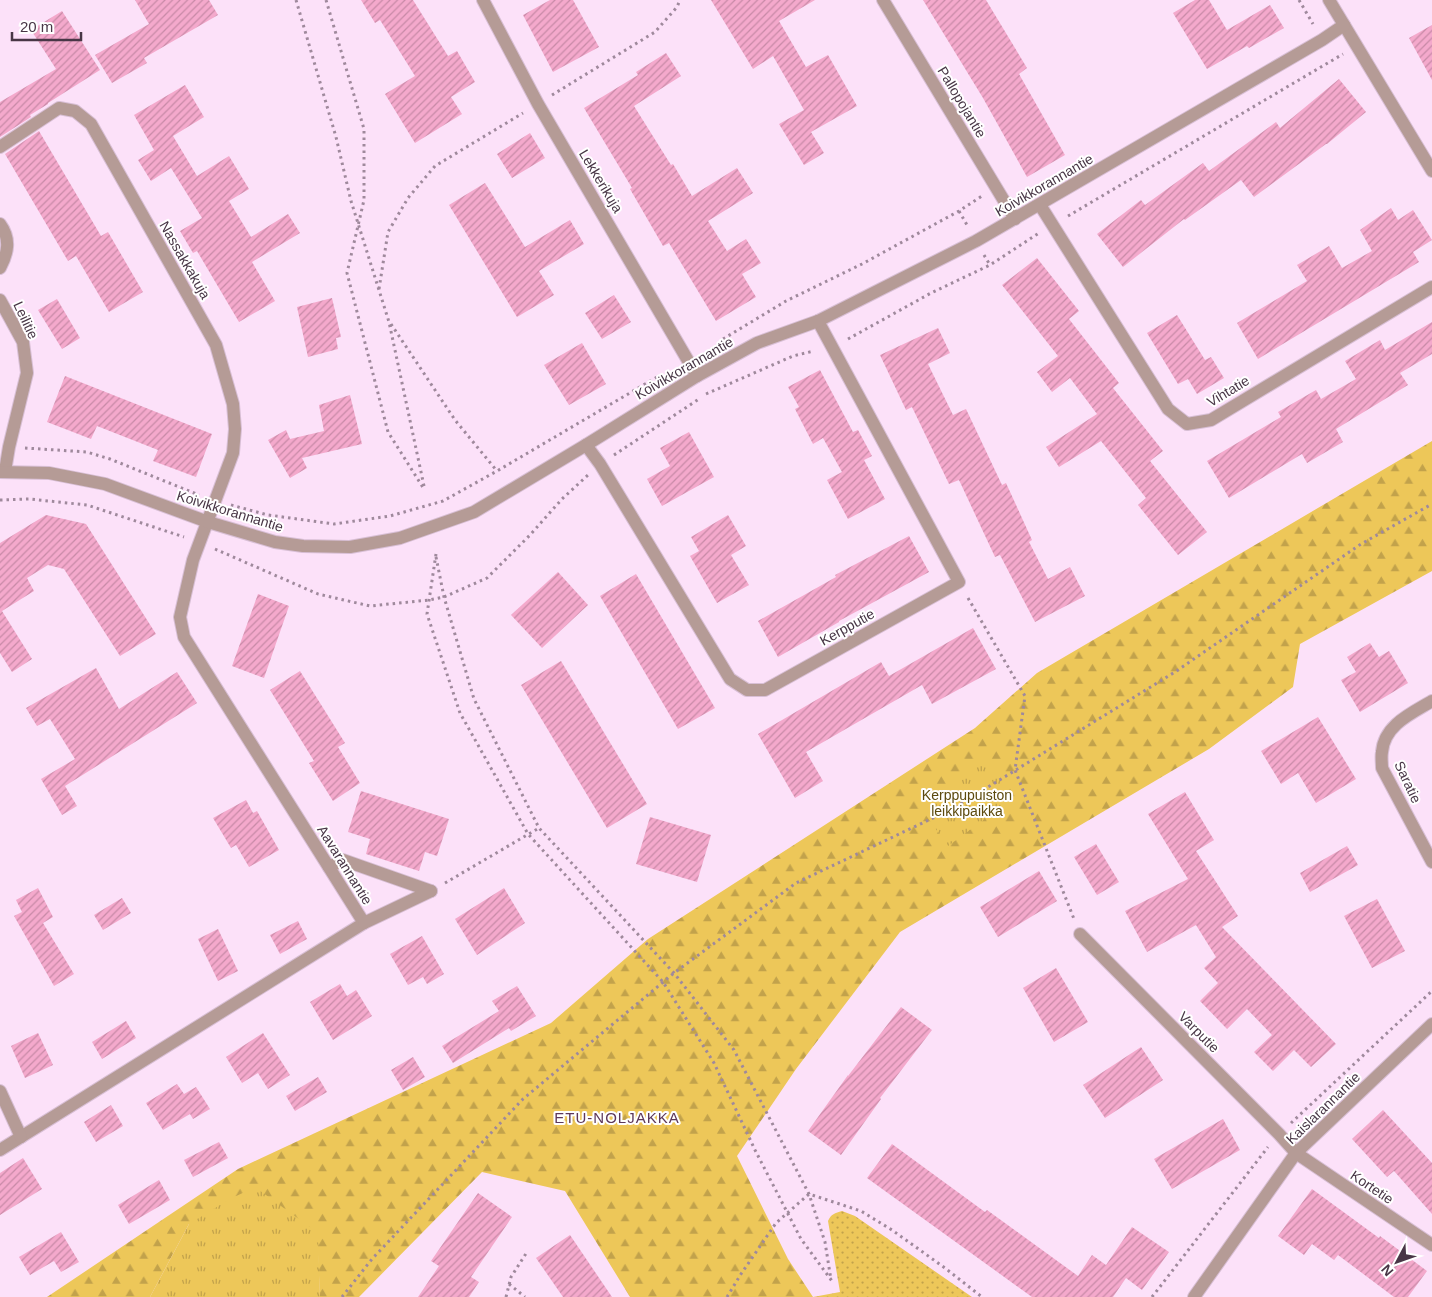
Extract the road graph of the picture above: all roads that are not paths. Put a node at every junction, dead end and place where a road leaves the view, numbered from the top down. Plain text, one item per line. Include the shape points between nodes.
1 (483, 0) edge
2 (883, 0) edge
3 (1329, 0) edge
4 (1344, 25) junction
5 (0, 147) edge
6 (1432, 171) edge
7 (1040, 205) junction
8 (1015, 219) junction
9 (0, 224) edge
10 (0, 268) edge
11 (1432, 287) edge
12 (0, 300) edge
13 (818, 320) junction
14 (697, 376) junction
15 (586, 445) junction
16 (2, 471) edge
17 (208, 522) junction
18 (1432, 701) edge
19 (1432, 862) edge
20 (329, 867) junction
21 (364, 924) junction
22 (1080, 934) road end
23 (1432, 1024) edge
24 (0, 1091) edge
25 (21, 1137) junction
26 (0, 1150) edge
27 (1296, 1153) junction
28 (1432, 1245) edge
29 (1194, 1297) edge

1 - 14 street, Lekkerikuja via 538,104
2 - 8 street, Pallopojantie
3 - 4 street
4 - 6 street
4 - 7 street, Koivikkorannantie
5 - 17 street, Nassakkakuja via 59,108 75,112 91,124 216,345 233,404 235,429 233,453
7 - 8 street, Koivikkorannantie
7 - 11 street, Vihtatie via 1168,409 1187,424 1211,420
8 - 13 street, Koivikkorannantie
9 - 10 street via 8,243
12 - 16 street, Leilitie via 23,342 27,373
13 - 14 street, Koivikkorannantie via 757,343
13 - 15 street, Kerpputie via 959,582 765,690 748,690 730,679
14 - 15 street, Koivikkorannantie
15 - 17 street, Koivikkorannantie via 474,512 400,538 350,547 303,546 275,542
16 - 17 street, Koivikkorannantie via 49,473 105,484
17 - 20 street, Aavarannantie via 193,560 180,617 184,637
18 - 19 street, Saratie via 1393,728 1382,751 1382,768
20 - 21 street, Aavarannantie
20 - 21 street via 343,860 431,892
21 - 25 street, Aavarannantie
22 - 27 street, Varputie
23 - 27 street, Kaislarannantie
24 - 25 street
25 - 26 street, Aavarannantie
27 - 28 street, Kortetie
27 - 29 street, Kaislarannantie

